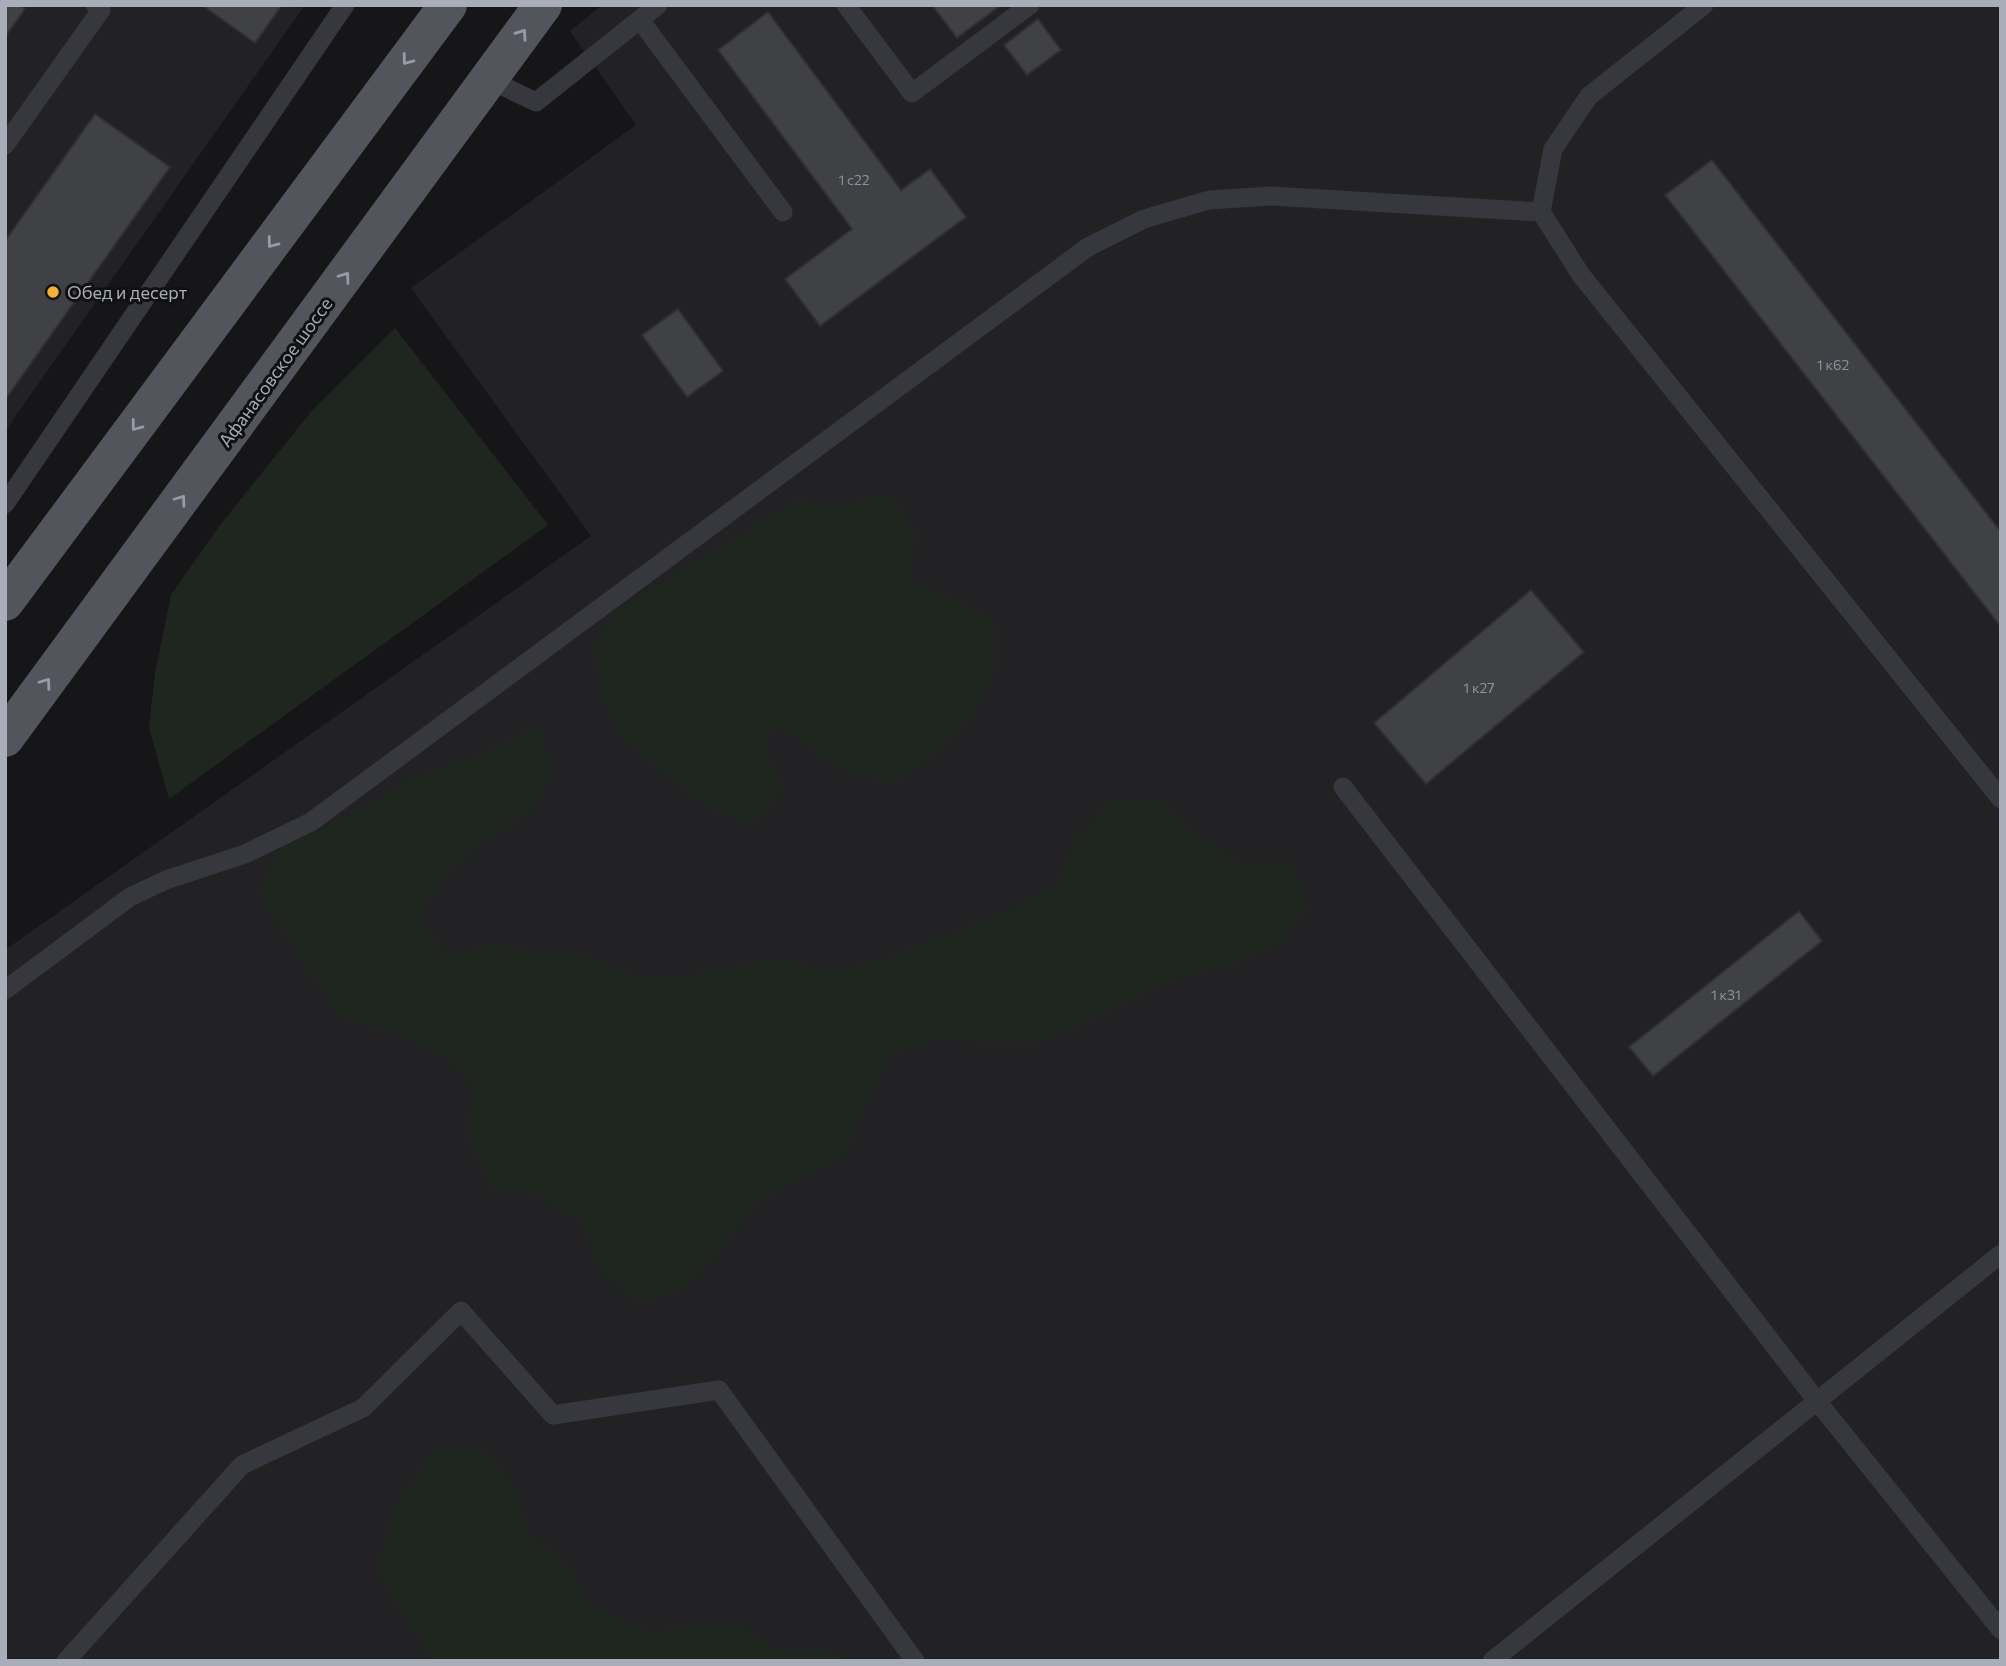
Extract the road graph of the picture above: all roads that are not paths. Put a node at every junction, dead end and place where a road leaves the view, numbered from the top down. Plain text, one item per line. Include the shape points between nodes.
1 (95, 5) edge
2 (345, 5) edge
3 (448, 5) edge
4 (543, 5) edge
5 (658, 5) edge
6 (846, 5) edge
7 (1030, 5) edge
8 (1704, 5) edge
9 (639, 20) junction
10 (490, 80) junction
11 (5, 145) edge
12 (783, 212) dead end
13 (1542, 212) junction
14 (5, 504) edge
15 (5, 602) edge
16 (5, 738) edge
17 (1343, 787) dead end
18 (2001, 799) edge
19 (5, 990) edge
20 (2001, 1254) edge
21 (1817, 1401) junction
22 (2001, 1630) edge
23 (66, 1661) edge
24 (915, 1661) edge
25 (1492, 1661) edge

1 - 11 lane via 101,10
2 - 14 lane
3 -> 15 main road
10 -> 4 main road, Афанасовское шоссе
5 - 9 lane
6 - 7 lane via 912,93
8 - 13 lane via 1589,96 1553,149
9 - 10 lane via 536,102
9 - 12 lane
16 -> 10 main road, Афанасовское шоссе
13 - 18 lane via 1581,275
13 - 19 lane via 1271,196 1209,200 1121,230 1088,247 311,822 245,854 130,897
17 - 21 lane
20 - 21 lane
21 - 22 lane
21 - 25 lane
23 - 24 lane via 242,1465 363,1408 461,1311 553,1415 719,1390

